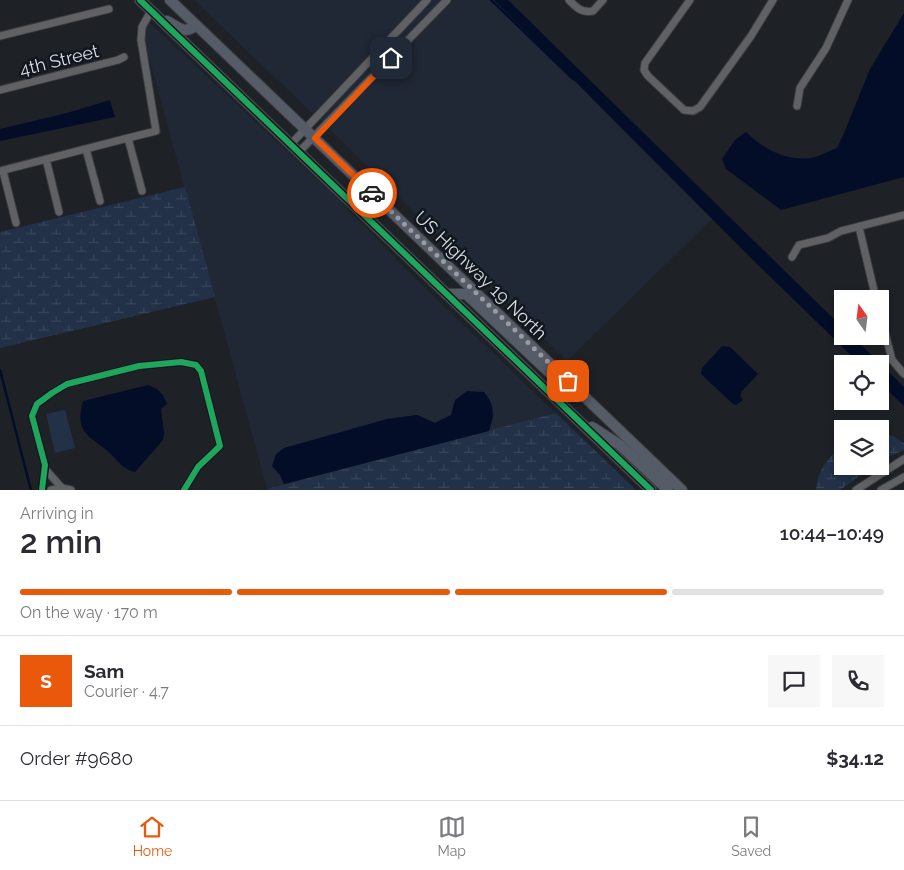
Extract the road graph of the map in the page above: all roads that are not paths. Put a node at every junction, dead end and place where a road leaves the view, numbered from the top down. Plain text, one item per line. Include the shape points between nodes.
1 (140, 0) edge
2 (170, 0) edge
3 (427, 0) edge
4 (447, 0) edge
5 (569, 0) edge
6 (603, 0) edge
7 (690, 0) edge
8 (773, 0) edge
9 (848, 0) edge
10 (109, 9) dead end
11 (154, 13) junction
12 (196, 25) junction
13 (0, 36) edge
14 (124, 57) dead end
15 (0, 90) edge
16 (797, 106) dead end
17 (305, 128) junction
18 (128, 138) junction
19 (315, 138) junction
20 (291, 144) junction
21 (86, 149) junction
22 (300, 152) junction
23 (46, 159) junction
24 (1, 171) edge
25 (142, 191) dead end
26 (100, 201) dead end
27 (59, 212) dead end
28 (904, 215) edge
29 (16, 223) dead end
30 (858, 227) junction
31 (792, 257) dead end
32 (874, 290) edge
33 (446, 294) junction
34 (888, 345) edge
35 (904, 374) edge
36 (573, 386) junction
37 (572, 414) junction
38 (904, 460) edge
39 (46, 470) junction
40 (904, 477) edge
41 (62, 488) junction
42 (42, 490) edge
43 (51, 490) edge
44 (71, 490) edge
45 (184, 490) edge
46 (652, 490) edge
47 (668, 490) edge
48 (682, 490) edge
49 (856, 490) edge
50 (881, 490) edge

1 - 11 highway
2 - 12 highway, US Highway 19 North
3 - 17 street
4 - 19 street
5 - 6 street via 585,12 593,11
7 - 8 street via 645,63 644,70 684,110 693,111 700,107
9 - 16 street via 826,48 800,88
10 - 13 street
11 - 12 highway via 186,30
11 - 18 street via 142,27 141,40 156,131
11 - 20 highway
12 - 17 highway, US Highway 19 North
14 - 15 street, 4th Street
17 - 19 highway, US Highway 19 North
17 - 20 street
18 - 21 street
18 - 25 street
19 - 22 street
19 - 36 highway, US Highway 19 North
20 - 22 highway
21 - 23 street
21 - 26 street
22 - 33 highway
23 - 24 street
23 - 27 street
24 - 29 street
28 - 30 street
30 - 31 street via 799,245
30 - 32 street
33 - 36 highway via 466,294 553,376
33 - 37 highway
34 - 35 street via 892,360
36 - 48 highway, US Highway 19 North
37 - 46 highway
37 - 47 highway via 620,445
38 - 49 street
39 - 41 street
39 - 42 street
39 - 45 street via 32,416 37,404 67,384 140,366 181,362 196,365 201,371 220,446 198,467
40 - 50 street
41 - 43 street
41 - 44 street

